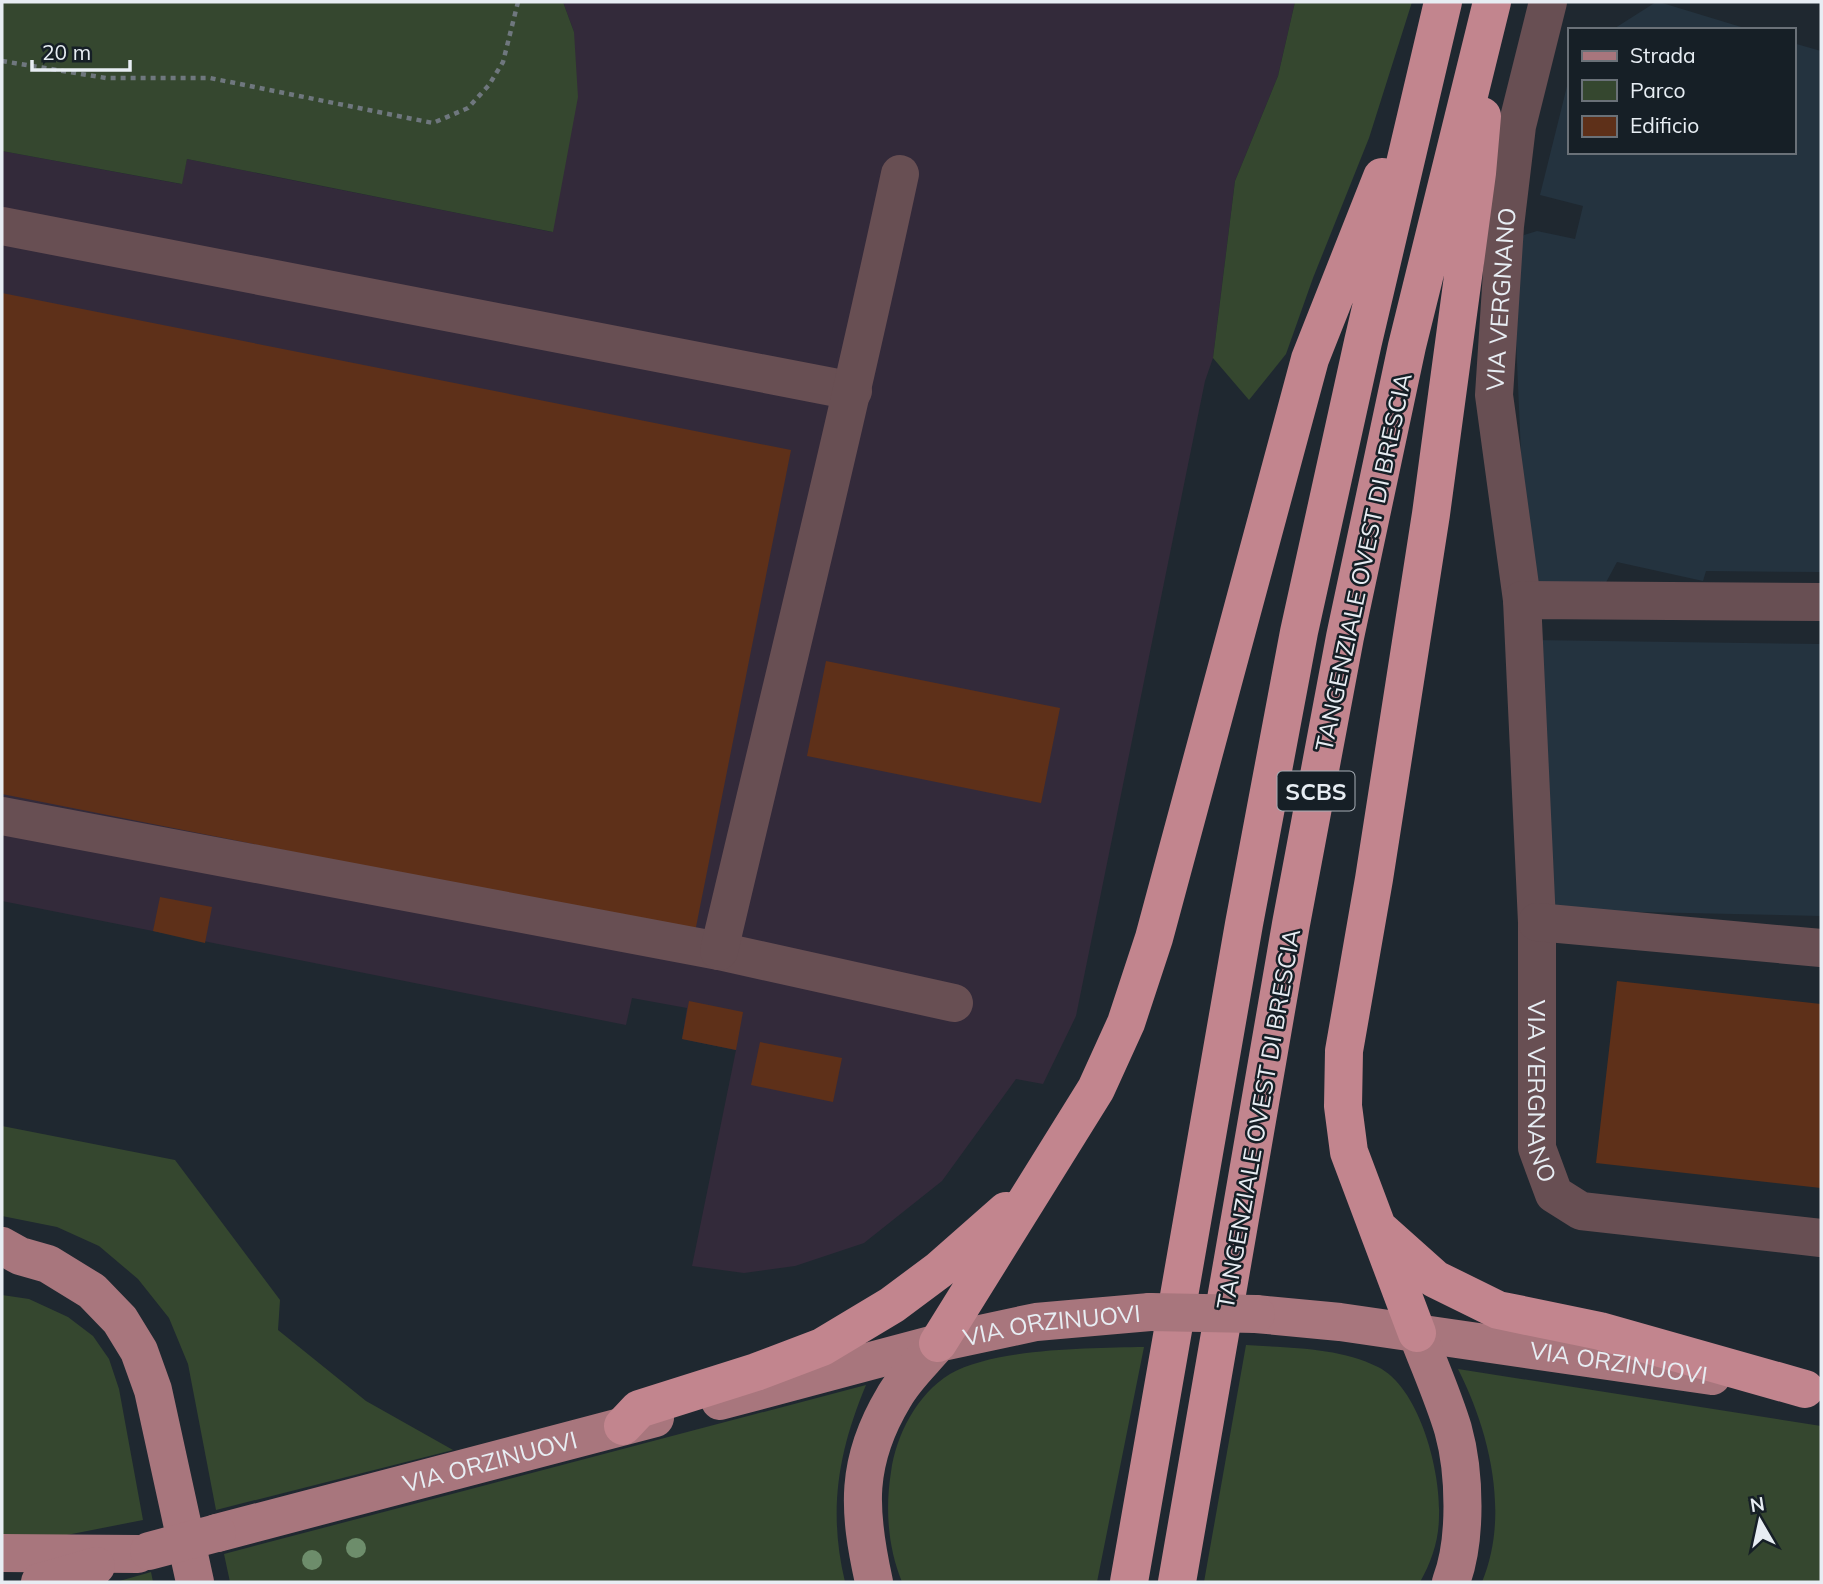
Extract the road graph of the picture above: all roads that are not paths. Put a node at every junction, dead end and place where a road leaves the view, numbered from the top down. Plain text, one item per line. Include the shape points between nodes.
1 (1443, 2) edge
2 (1548, 2) edge
3 (1491, 4) edge
4 (1428, 61) junction
5 (900, 174) dead end
6 (2, 226) edge
7 (853, 391) junction
8 (1522, 600) junction
9 (1821, 602) edge
10 (2, 816) edge
11 (1537, 922) junction
12 (1821, 948) edge
13 (719, 951) junction
14 (954, 1003) dead end
15 (1051, 1164) junction
16 (1375, 1226) junction
17 (1821, 1238) edge
18 (8, 1253) edge
19 (1417, 1333) junction
20 (939, 1343) junction
21 (1813, 1390) edge
22 (623, 1426) junction
23 (143, 1552) junction
24 (2, 1553) edge
25 (40, 1582) edge
26 (195, 1582) edge
27 (874, 1582) edge
28 (1129, 1582) edge
29 (1177, 1582) edge
30 (1451, 1582) edge

1 - 4 highway, TANGENZIALE OVEST DI BRESCIA / SCBS
2 - 8 street, VIA VERGNANO via 1517,126 1494,395
3 - 16 highway via 1477,173 1433,500 1344,1051 1343,1106 1349,1152
3 - 29 highway, TANGENZIALE OVEST DI BRESCIA / SCBS via 1407,346 1345,636
4 - 15 highway via 1310,359 1154,938 1126,1023 1096,1089
4 - 28 highway, TANGENZIALE OVEST DI BRESCIA / SCBS via 1299,632
5 - 7 street
6 - 7 street
7 - 13 street
8 - 9 street
8 - 11 street, VIA VERGNANO
10 - 13 street
11 - 12 street
11 - 17 street, VIA VERGNANO via 1537,1148 1554,1194 1581,1211
13 - 14 street
15 - 20 highway
15 - 22 highway via 998,1220 892,1305 822,1347 639,1409
16 - 19 highway
16 - 21 highway via 1435,1279 1498,1310 1600,1331
18 - 26 main road via 48,1264 92,1291 120,1320 139,1351 153,1390
19 - 20 main road, VIA ORZINUOVI, bridge via 1256,1314 1150,1312 1036,1322
19 - 21 main road, VIA ORZINUOVI
19 - 30 main road via 1453,1430 1460,1472 1460,1542
20 - 22 main road, VIA ORZINUOVI
20 - 27 main road, VIA ORZINUOVI via 895,1395 864,1470 861,1512
22 - 23 main road, VIA ORZINUOVI, bridge
23 - 24 main road
23 - 25 main road, VIA ORZINUOVI

